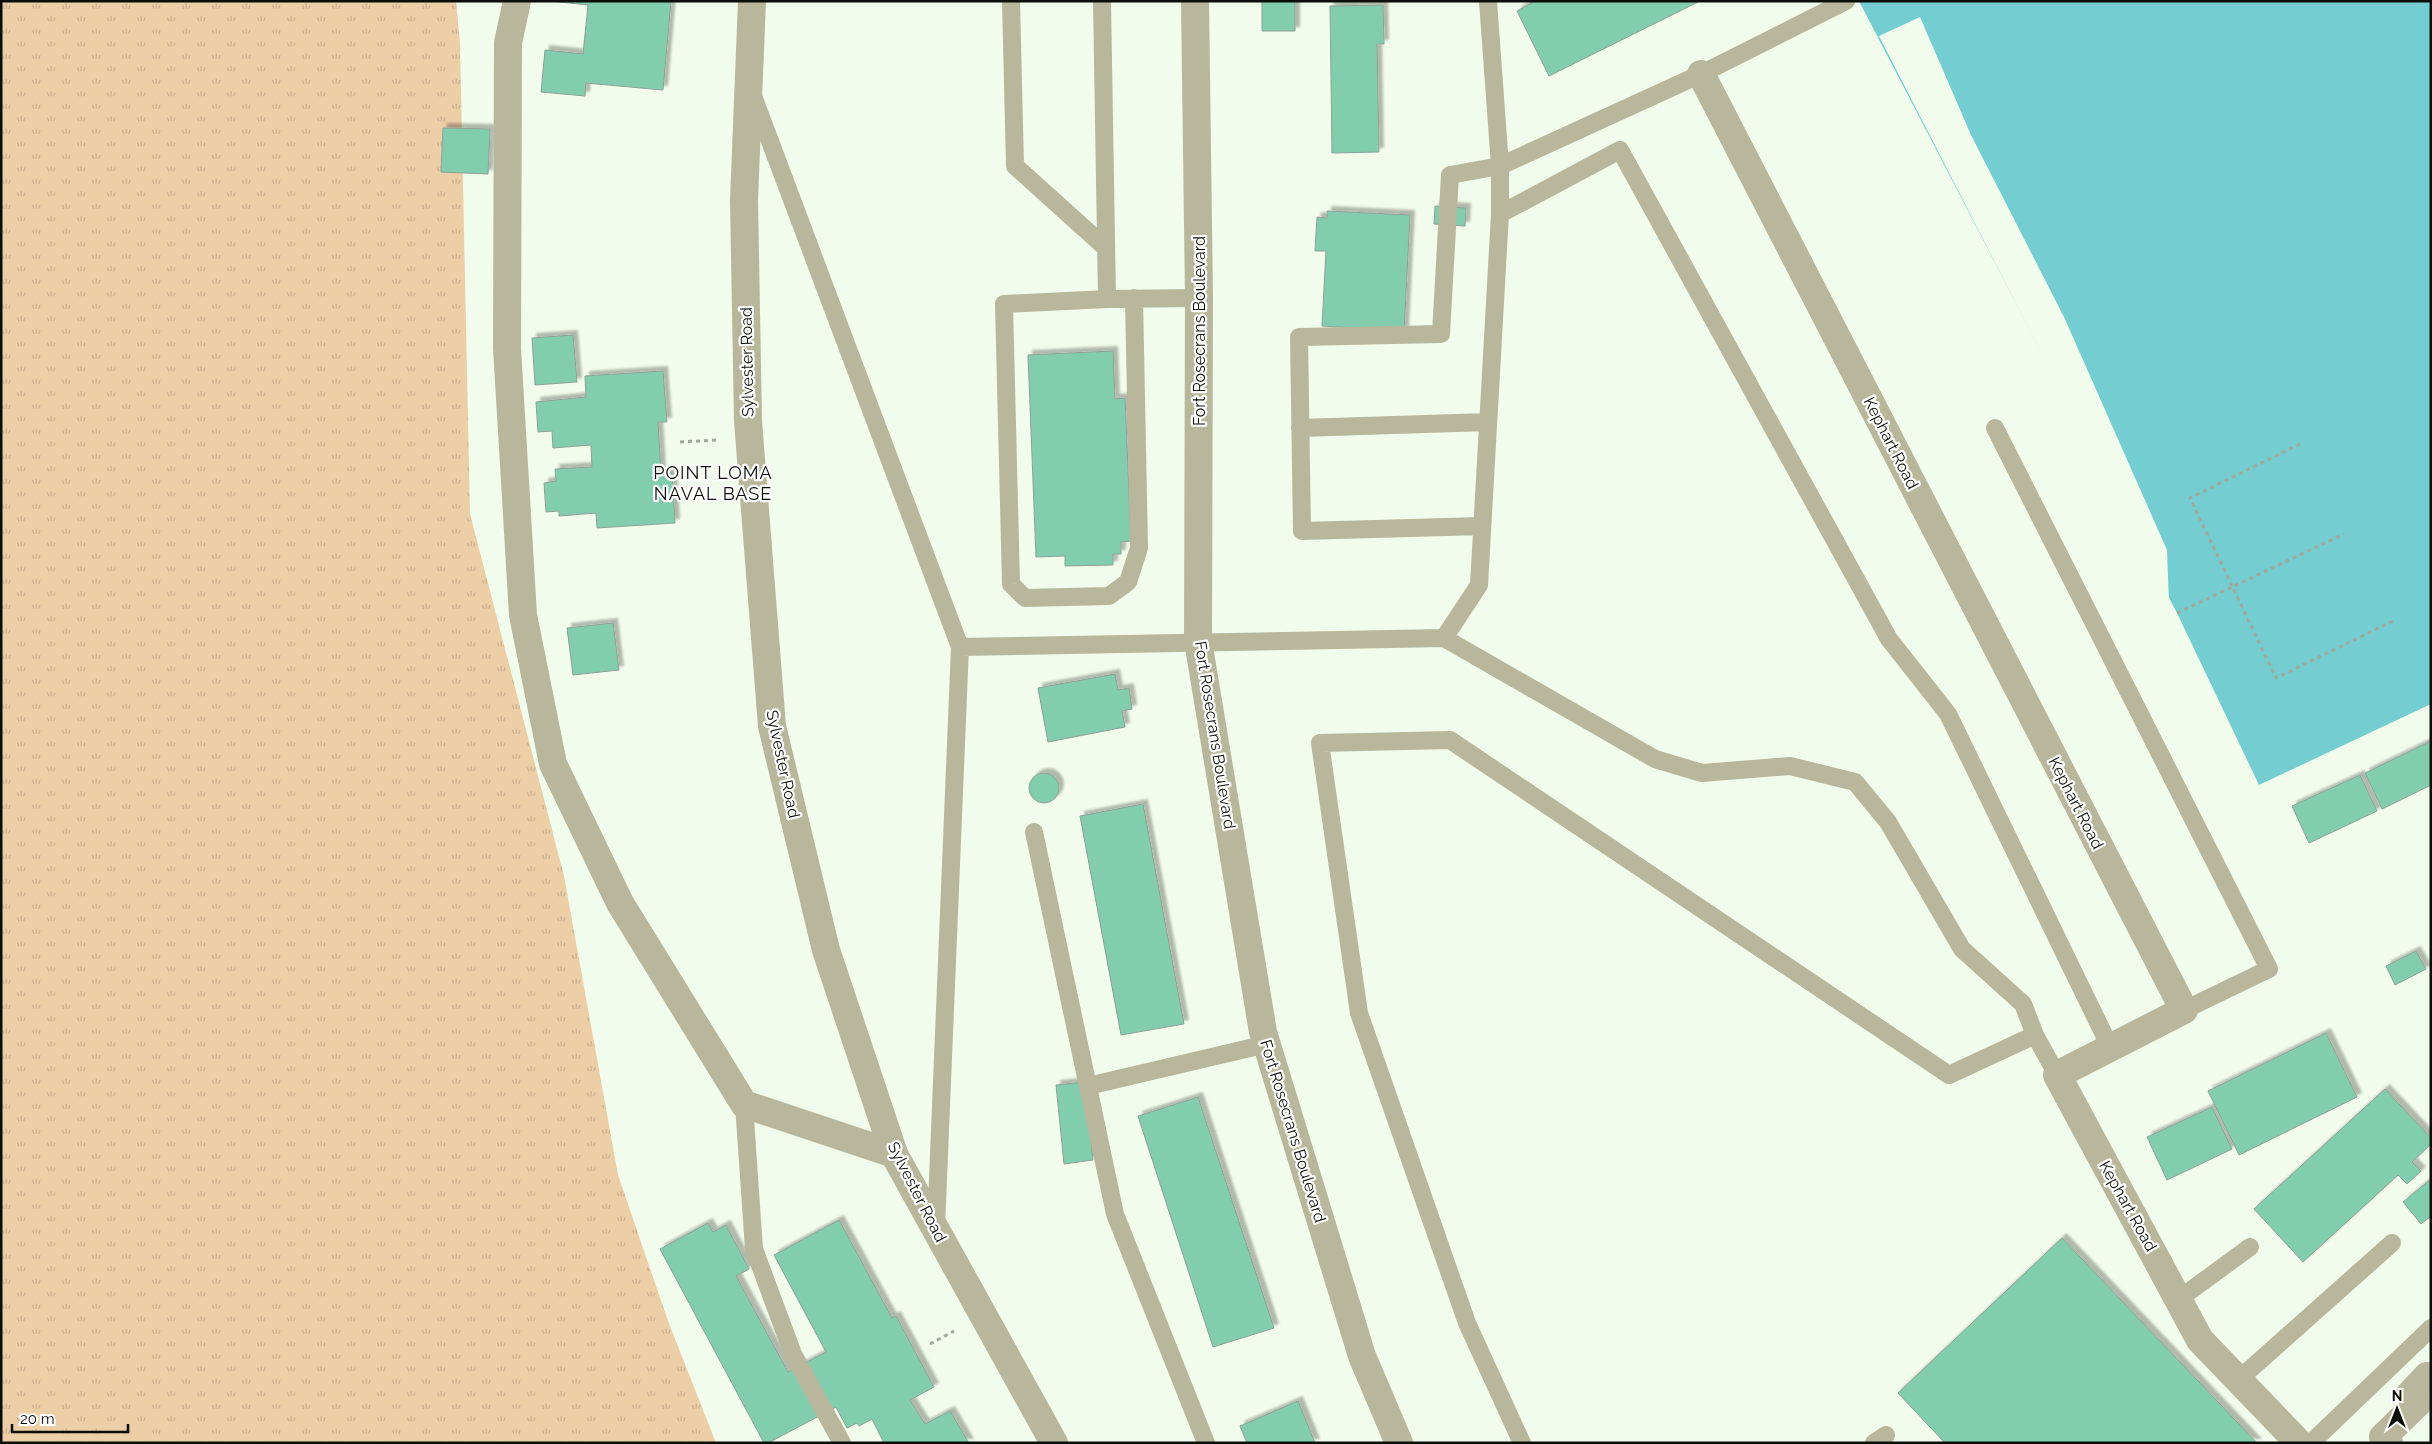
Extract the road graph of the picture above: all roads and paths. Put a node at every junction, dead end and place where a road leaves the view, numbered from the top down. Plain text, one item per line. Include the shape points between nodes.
1 (516, 1) edge
2 (752, 1) edge
3 (1011, 1) edge
4 (1102, 1) edge
5 (1195, 1) edge
6 (1488, 1) edge
7 (1846, 1) edge
8 (1701, 74) junction
9 (747, 79) junction
10 (1500, 166) junction
11 (1500, 214) junction
12 (1106, 248) junction
13 (1134, 298) junction
14 (1200, 298) junction
15 (1107, 299) junction
16 (1488, 422) junction
17 (1300, 428) junction
18 (1995, 428) dead end
19 (2300, 444) dead end
20 (1482, 526) junction
21 (2344, 534) dead end
22 (2233, 586) junction
23 (2177, 614) dead end
24 (2395, 620) dead end
25 (1444, 638) junction
26 (1198, 641) junction
27 (960, 647) junction
28 (1034, 832) dead end
29 (2184, 1010) junction
30 (2034, 1035) junction
31 (1267, 1044) junction
32 (2110, 1047) junction
33 (2057, 1075) junction
34 (1088, 1086) junction
35 (744, 1104) junction
36 (894, 1154) junction
37 (936, 1230) junction
38 (2392, 1244) dead end
39 (2250, 1247) dead end
40 (2180, 1300) junction
41 (2431, 1328) edge
42 (956, 1330) dead end
43 (930, 1344) dead end
44 (2431, 1379) edge
45 (2237, 1381) junction
46 (842, 1443) edge
47 (1054, 1443) edge
48 (1206, 1443) edge
49 (1399, 1443) edge
50 (1522, 1443) edge
51 (2298, 1443) edge
52 (2311, 1443) edge
53 (2389, 1443) edge

1 - 35 street via 508,43 507,348 523,615 554,764 620,903
2 - 9 street, Sylvester Road
3 - 12 lane via 1015,166
4 - 12 lane
5 - 14 street, Fort Rosecrans Boulevard
6 - 10 lane
7 - 8 lane
8 - 10 lane
8 - 29 street, Kephart Road
9 - 27 lane
9 - 36 street, Sylvester Road via 744,200 748,421 772,726 826,950
10 - 11 lane
10 - 17 lane via 1450,176 1441,334 1299,337
11 - 16 lane
11 - 32 lane via 1620,150 1889,639 1948,714
12 - 15 lane
13 - 14 lane
13 - 15 lane
13 - 15 lane via 1139,548 1128,582 1109,596 1025,598 1011,584 1004,304
14 - 26 street, Fort Rosecrans Boulevard
16 - 17 lane
16 - 20 lane
17 - 20 lane via 1302,531
18 - 29 lane via 2269,969
19 - 22 path via 2190,498
20 - 25 lane via 1479,585
21 - 22 path
22 - 23 path
22 - 24 path via 2276,678
25 - 26 lane
25 - 30 lane via 1655,759 1702,773 1790,766 1855,782 1888,822 1962,949 2023,1004
26 - 27 lane
26 - 31 street, Fort Rosecrans Boulevard
27 - 37 lane
28 - 34 lane
29 - 32 street
30 - 33 lane
30 - 50 lane via 1949,1075 1450,740 1320,743 1358,1013 1467,1323
31 - 34 lane
31 - 49 street, Fort Rosecrans Boulevard via 1362,1356
32 - 33 street
33 - 40 street, Kephart Road
34 - 48 lane via 1114,1214
35 - 36 street
35 - 46 lane via 754,1249 793,1354
36 - 37 street, Sylvester Road
37 - 47 street, Sylvester Road
38 - 45 lane
39 - 40 lane
40 - 45 street, Kephart Road via 2200,1340
41 - 52 lane
42 - 43 path
44 - 53 street via 2427,1376 2410,1394 2419,1402 2383,1437
45 - 51 street, Kephart Road

